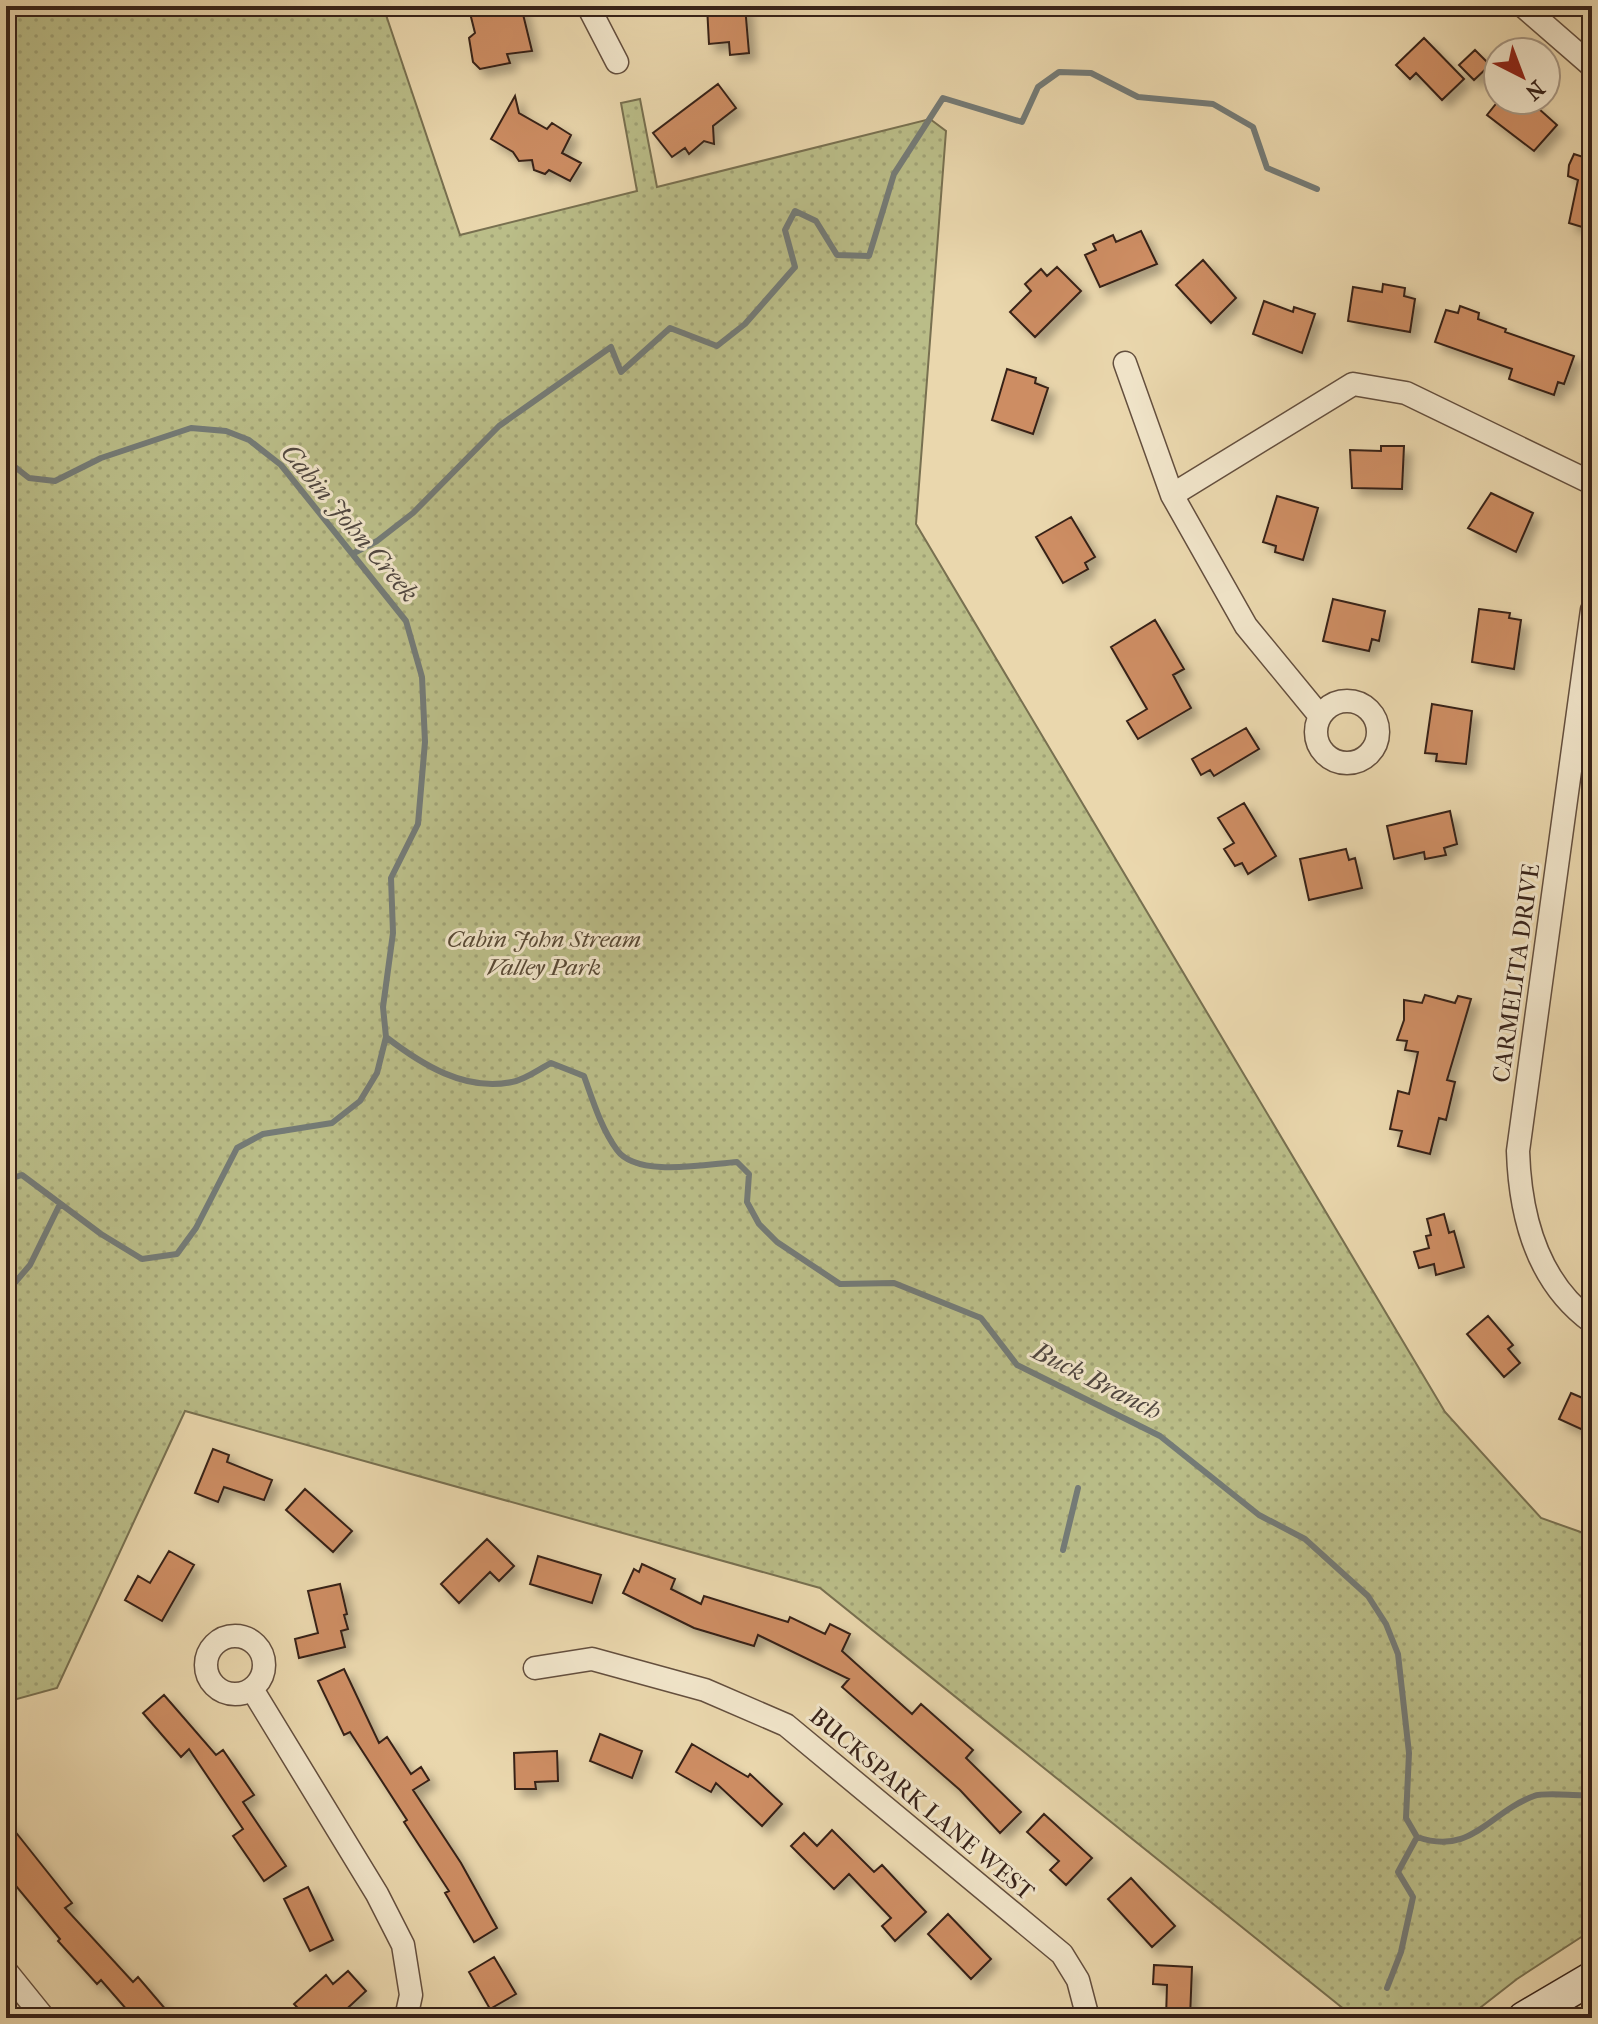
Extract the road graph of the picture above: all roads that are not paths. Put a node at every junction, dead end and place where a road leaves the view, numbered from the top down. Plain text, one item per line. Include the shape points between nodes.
1 (588, 6) edge
2 (1523, 6) edge
3 (617, 62) dead end
4 (1592, 66) edge
5 (1125, 363) dead end
6 (1592, 483) edge
7 (1172, 495) junction
8 (1592, 610) edge
9 (1588, 676) edge
10 (1320, 716) dead end
11 (1592, 1322) edge
12 (535, 1668) dead end
13 (252, 1689) dead end
14 (6, 1971) edge
15 (1592, 1978) edge
16 (44, 2018) edge
17 (406, 2018) edge
18 (1088, 2018) edge
19 (1524, 2018) edge

1 - 3 street
2 - 4 street
5 - 7 street
6 - 7 street via 1406,393 1353,384
7 - 10 street via 1246,626
8 - 9 street, CARMELITA DRIVE
9 - 11 street, CARMELITA DRIVE via 1518,1151 1520,1197 1531,1241 1555,1283
12 - 18 street, BUCKSPARK LANE WEST via 592,1659 705,1690 786,1725 1062,1954 1078,1980
13 - 17 street via 403,1945 411,1995
14 - 16 street
15 - 19 main road

